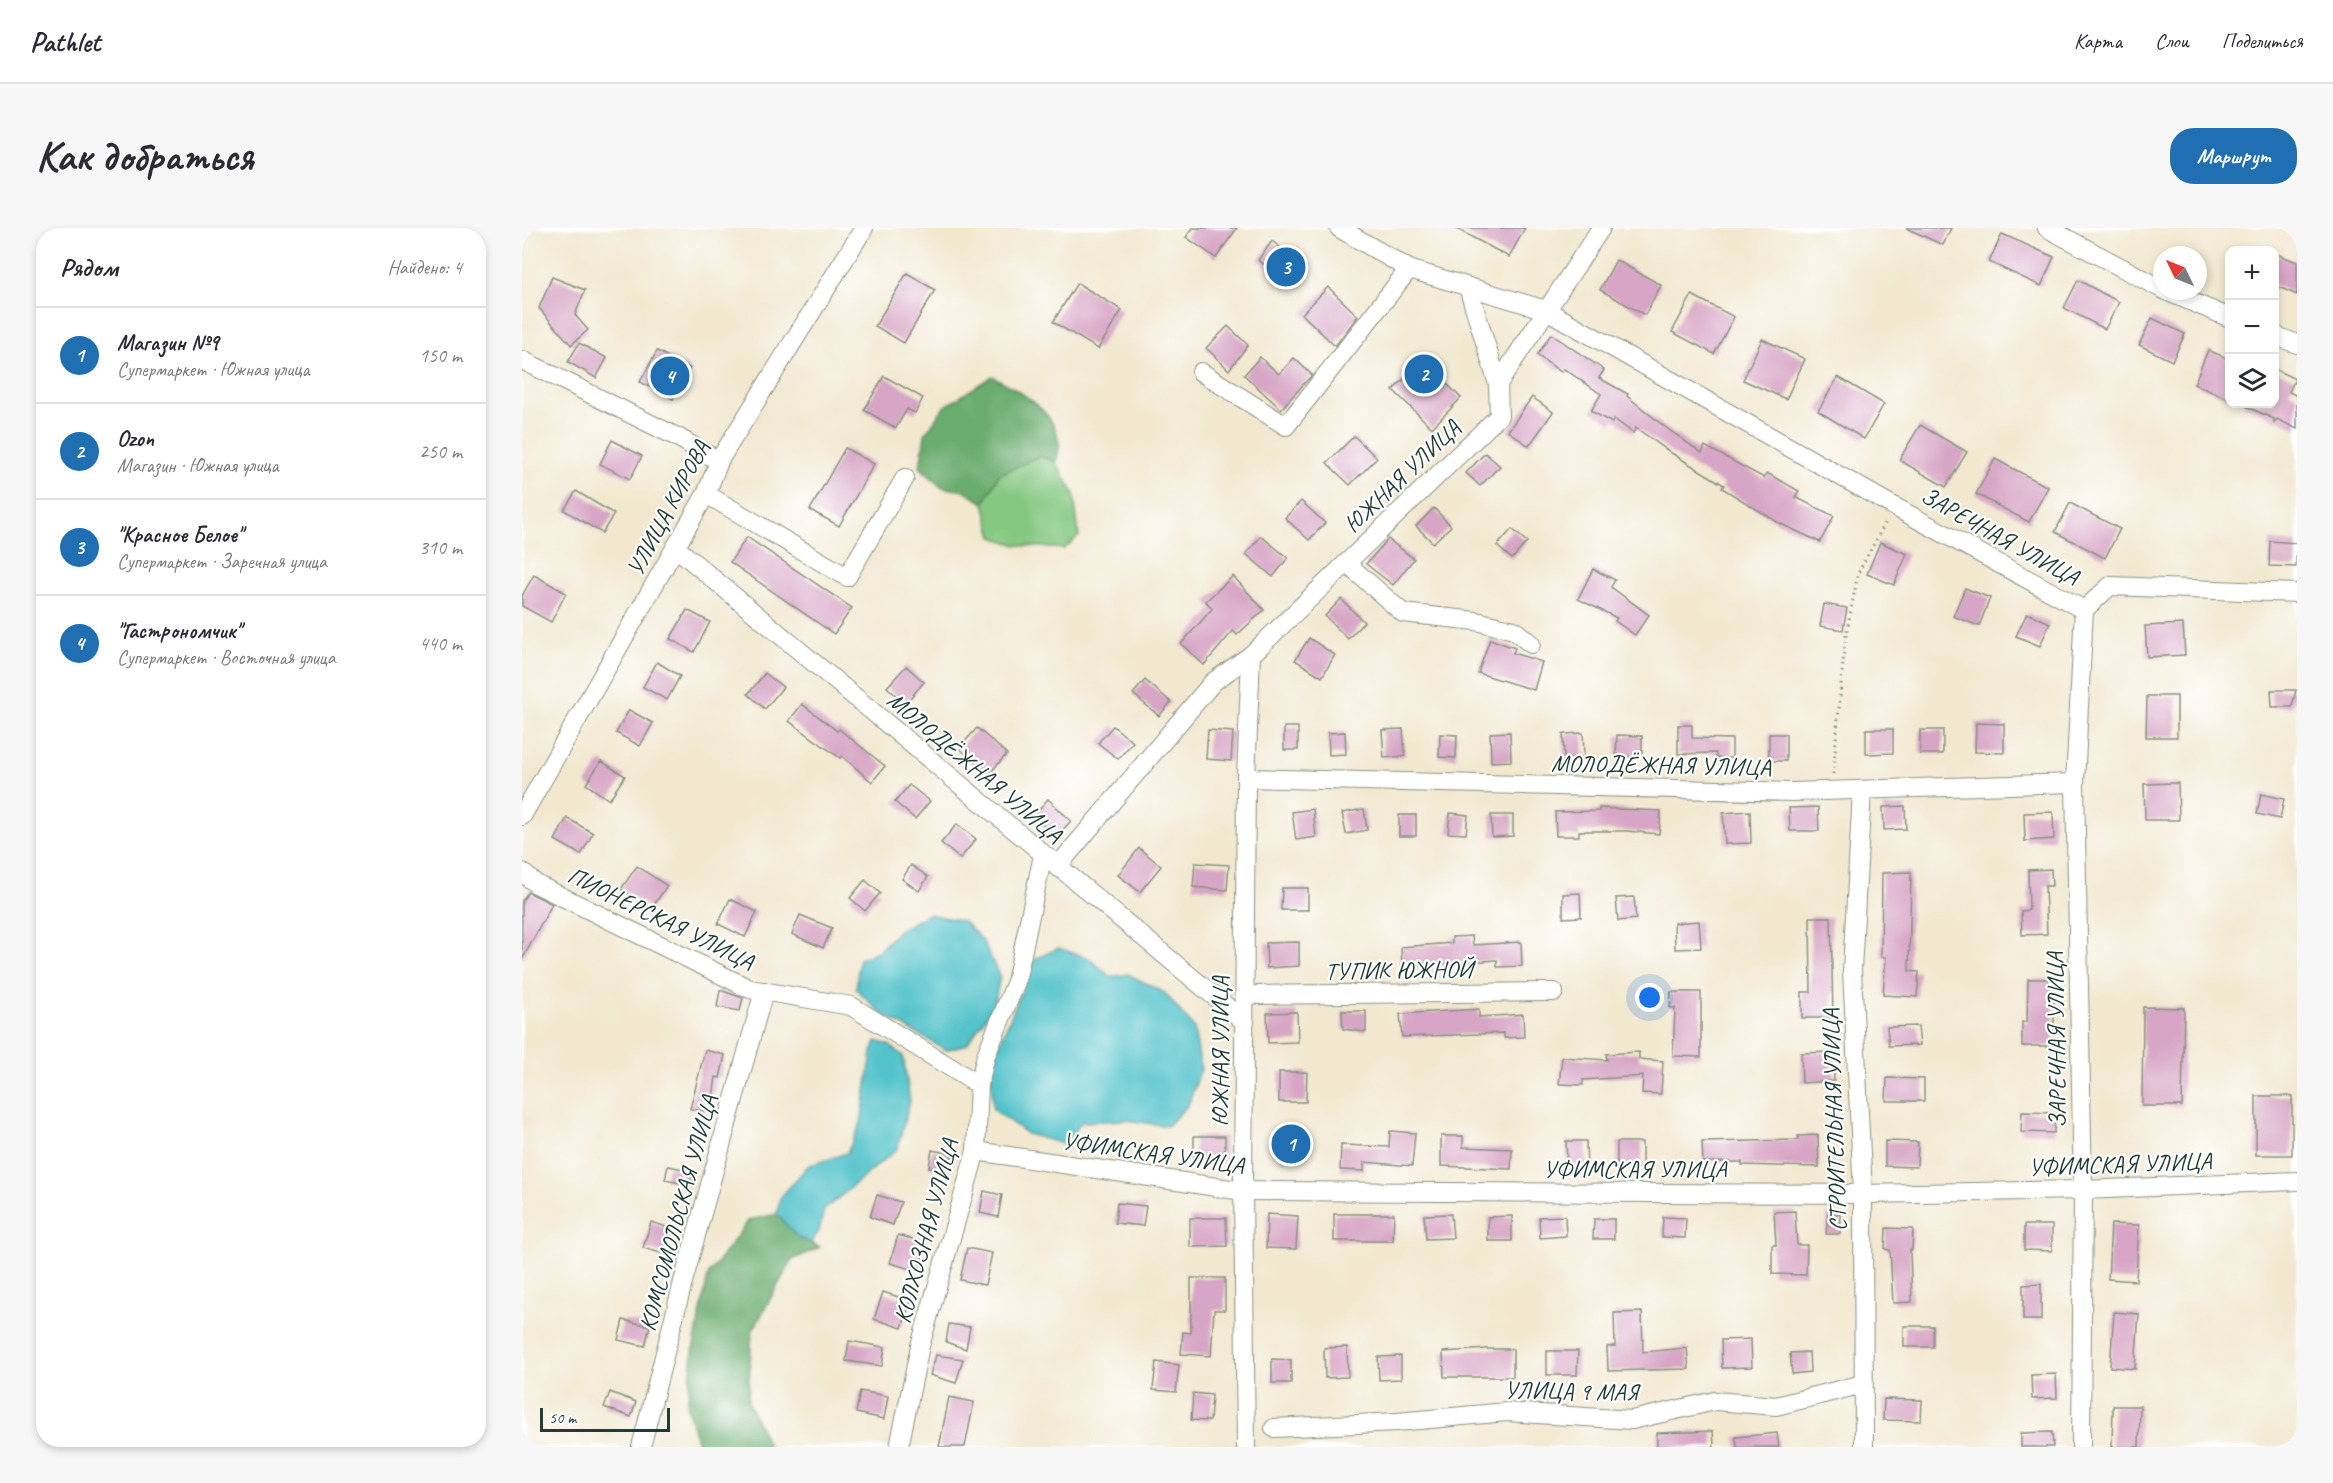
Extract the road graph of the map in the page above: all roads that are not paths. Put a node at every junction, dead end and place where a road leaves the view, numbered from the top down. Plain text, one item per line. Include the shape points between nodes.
1 (864, 228) edge
2 (1339, 228) edge
3 (1601, 228) edge
4 (2048, 228) edge
5 (1410, 269) junction
6 (2153, 284) edge
7 (1468, 287) junction
8 (2187, 300) edge
9 (1546, 310) junction
10 (2225, 316) edge
11 (2279, 337) edge
12 (2297, 344) edge
13 (524, 368) edge
14 (1201, 372) dead end
15 (1498, 384) junction
16 (720, 459) junction
17 (905, 478) dead end
18 (706, 494) junction
19 (675, 547) junction
20 (1346, 563) junction
21 (2297, 593) edge
22 (2084, 610) junction
23 (1531, 644) dead end
24 (1251, 655) junction
25 (1246, 778) junction
26 (2075, 783) junction
27 (1862, 790) junction
28 (522, 816) edge
29 (1050, 861) junction
30 (522, 872) edge
31 (764, 991) junction
32 (1554, 992) dead end
33 (1245, 995) junction
34 (1245, 1022) junction
35 (979, 1085) junction
36 (976, 1151) junction
37 (2297, 1181) edge
38 (2083, 1190) junction
39 (1243, 1191) junction
40 (1863, 1194) junction
41 (1863, 1384) junction
42 (1274, 1428) dead end
43 (641, 1447) edge
44 (899, 1447) edge
45 (1246, 1447) edge
46 (1864, 1447) edge
47 (2081, 1447) edge

1 - 16 street, УЛИЦА КИРОВА
2 - 5 street, ЗАРЕЧНАЯ УЛИЦА
3 - 9 street
4 - 6 street
5 - 7 street, ЗАРЕЧНАЯ УЛИЦА
5 - 14 street via 1286,426
7 - 9 street, ЗАРЕЧНАЯ УЛИЦА
7 - 15 street, ЮЖНАЯ УЛИЦА
8 - 10 street
9 - 15 street
9 - 22 street, ЗАРЕЧНАЯ УЛИЦА
11 - 12 street
13 - 16 street
15 - 20 street, ЮЖНАЯ УЛИЦА via 1499,416
16 - 18 street, УЛИЦА КИРОВА
17 - 18 street via 847,577
18 - 19 street, УЛИЦА КИРОВА
19 - 28 street, УЛИЦА КИРОВА
19 - 29 street, МОЛОДЁЖНАЯ УЛИЦА
20 - 23 street via 1403,613 1476,621 1514,630
20 - 24 street, ЮЖНАЯ УЛИЦА
21 - 22 street via 2110,586
22 - 26 street, ЗАРЕЧНАЯ УЛИЦА
24 - 25 street, ЮЖНАЯ УЛИЦА
24 - 29 street, ЮЖНАЯ УЛИЦА via 1213,682
25 - 27 street, МОЛОДЁЖНАЯ УЛИЦА
25 - 33 street, ЮЖНАЯ УЛИЦА
26 - 27 street, МОЛОДЁЖНАЯ УЛИЦА
26 - 38 street, ЗАРЕЧНАЯ УЛИЦА
27 - 40 street, СТРОИТЕЛЬНАЯ УЛИЦА via 1852,970
29 - 34 street, МОЛОДЁЖНАЯ УЛИЦА
29 - 35 street, КОЛХОЗНАЯ УЛИЦА via 1016,982 986,1055
30 - 31 street, ПИОНЕРСКАЯ УЛИЦА via 536,884 750,989
31 - 35 street, ПИОНЕРСКАЯ УЛИЦА via 851,1006
31 - 43 street, КОМСОМОЛЬСКАЯ УЛИЦА
32 - 33 street, ТУПИК ЮЖНОЙ
33 - 34 street, ЮЖНАЯ УЛИЦА
34 - 39 street, ЮЖНАЯ УЛИЦА
35 - 36 street, КОЛХОЗНАЯ УЛИЦА
36 - 39 street, УФИМСКАЯ УЛИЦА
36 - 44 street, КОЛХОЗНАЯ УЛИЦА via 920,1346
37 - 38 street, УФИМСКАЯ УЛИЦА
38 - 40 street, УФИМСКАЯ УЛИЦА
38 - 47 street, ЗАРЕЧНАЯ УЛИЦА
39 - 40 street, УФИМСКАЯ УЛИЦА
39 - 45 street, ЮЖНАЯ УЛИЦА
40 - 41 street, СТРОИТЕЛЬНАЯ УЛИЦА
41 - 42 street, УЛИЦА 9 МАЯ via 1776,1406 1715,1401 1632,1420 1508,1412
41 - 46 street, СТРОИТЕЛЬНАЯ УЛИЦА

